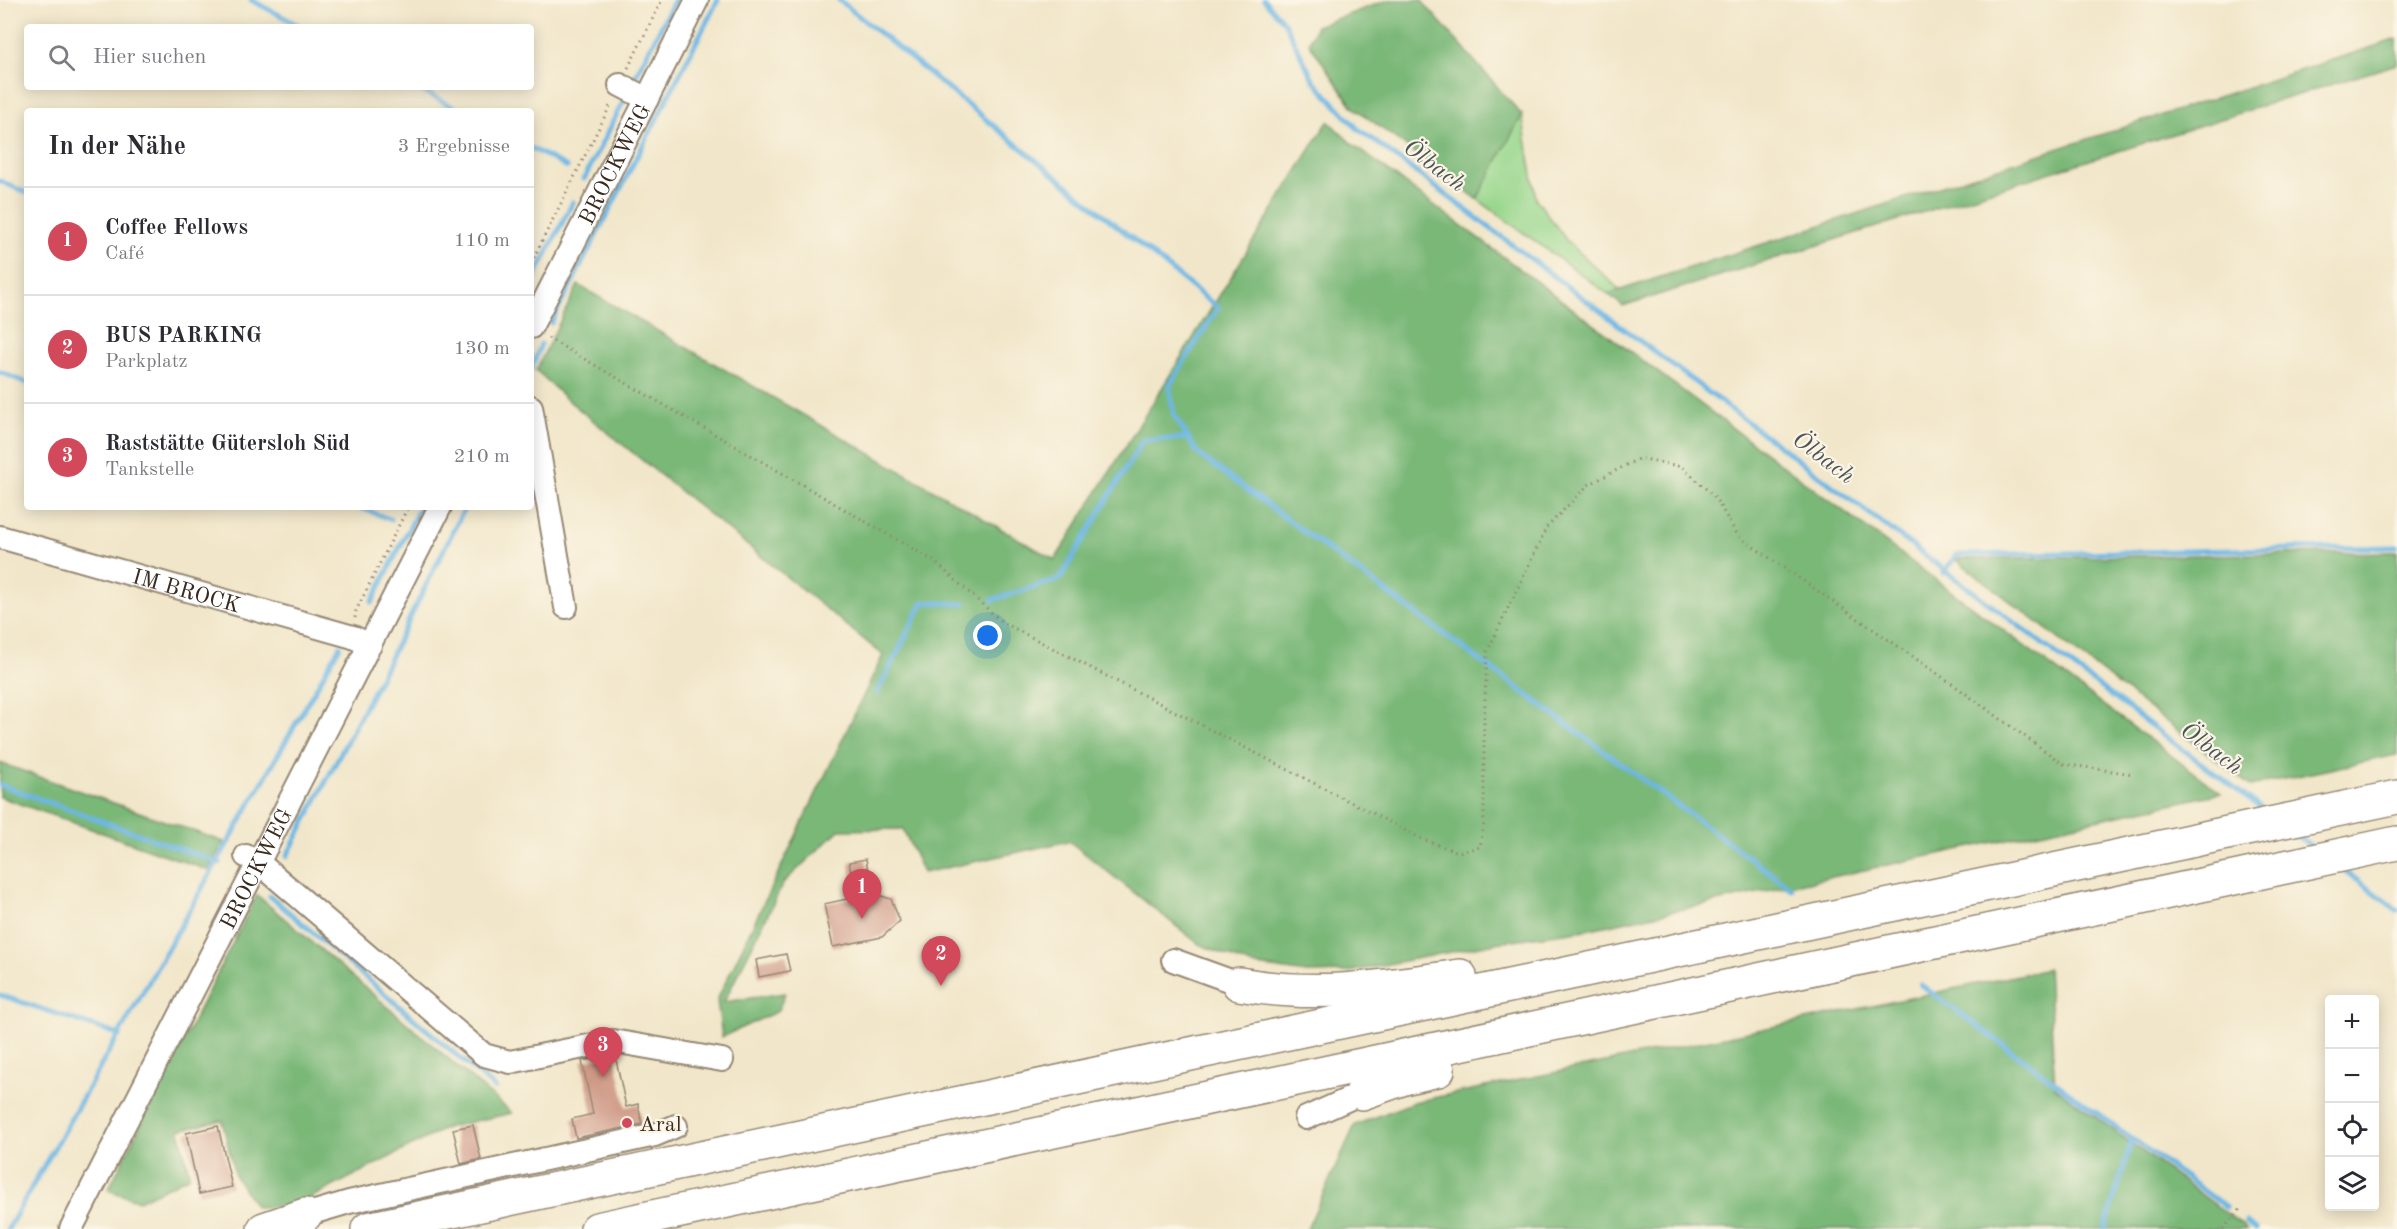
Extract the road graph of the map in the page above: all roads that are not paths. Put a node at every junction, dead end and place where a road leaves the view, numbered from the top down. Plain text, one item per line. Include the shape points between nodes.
1 (697, 0) edge
2 (620, 85) road end
3 (647, 99) junction
4 (537, 331) edge
5 (534, 424) edge
6 (438, 510) edge
7 (0, 537) edge
8 (566, 607) dead end
9 (362, 641) junction
10 (2397, 796) edge
11 (2397, 843) edge
12 (252, 859) junction
13 (1635, 959) junction
14 (1178, 967) dead end
15 (1233, 982) joint
16 (1644, 1003) junction
17 (722, 1060) dead end
18 (1362, 1094) joint
19 (1306, 1118) dead end
20 (676, 1126) dead end
21 (305, 1215) joint
22 (71, 1229) edge
23 (264, 1229) edge
24 (368, 1229) edge
25 (597, 1229) edge

1 - 3 street, BROCKWEG
2 - 3 street
3 - 4 street, BROCKWEG
5 - 8 street
6 - 9 street, BROCKWEG
7 - 9 street, IM BROCK
9 - 12 street, BROCKWEG
10 - 13 highway
11 - 16 highway
12 - 17 street via 484,1055 510,1062 614,1041
12 - 22 street, BROCKWEG
13 - 15 highway via 1564,963 1327,991 1301,992
13 - 24 highway
14 - 15 street
16 - 18 highway via 1559,1040 1404,1078
16 - 25 highway
18 - 19 street
20 - 21 street via 655,1135
21 - 23 highway

